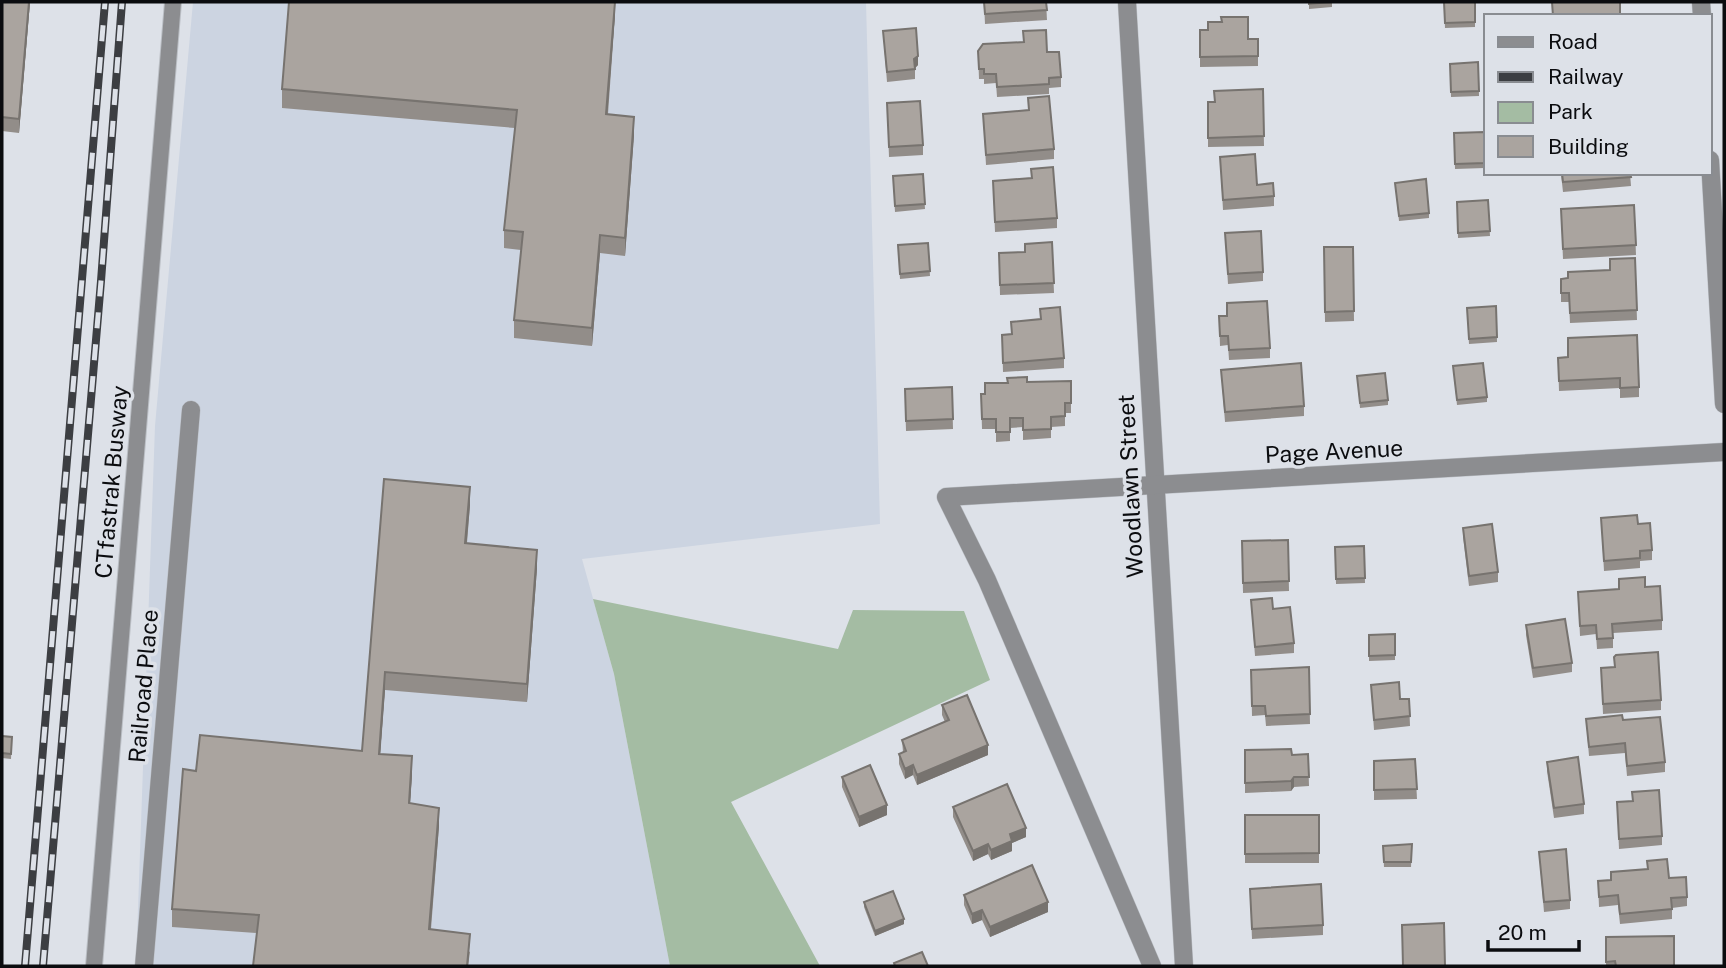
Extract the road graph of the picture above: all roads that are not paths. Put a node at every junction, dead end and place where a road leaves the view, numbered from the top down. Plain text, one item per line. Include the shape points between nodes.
1 (173, 2) edge
2 (1127, 2) edge
3 (1711, 175) edge
4 (1724, 404) edge
5 (191, 410) dead end
6 (1724, 452) edge
7 (1155, 486) junction
8 (94, 966) edge
9 (144, 966) edge
10 (1152, 966) edge
11 (1184, 966) edge

1 - 8 lane, CTfastrak Busway
2 - 7 street, Woodlawn Street
3 - 4 street
5 - 9 street, Railroad Place
6 - 7 street, Page Avenue
7 - 10 street, Page Avenue via 946,497 987,580
7 - 11 street, Woodlawn Street

